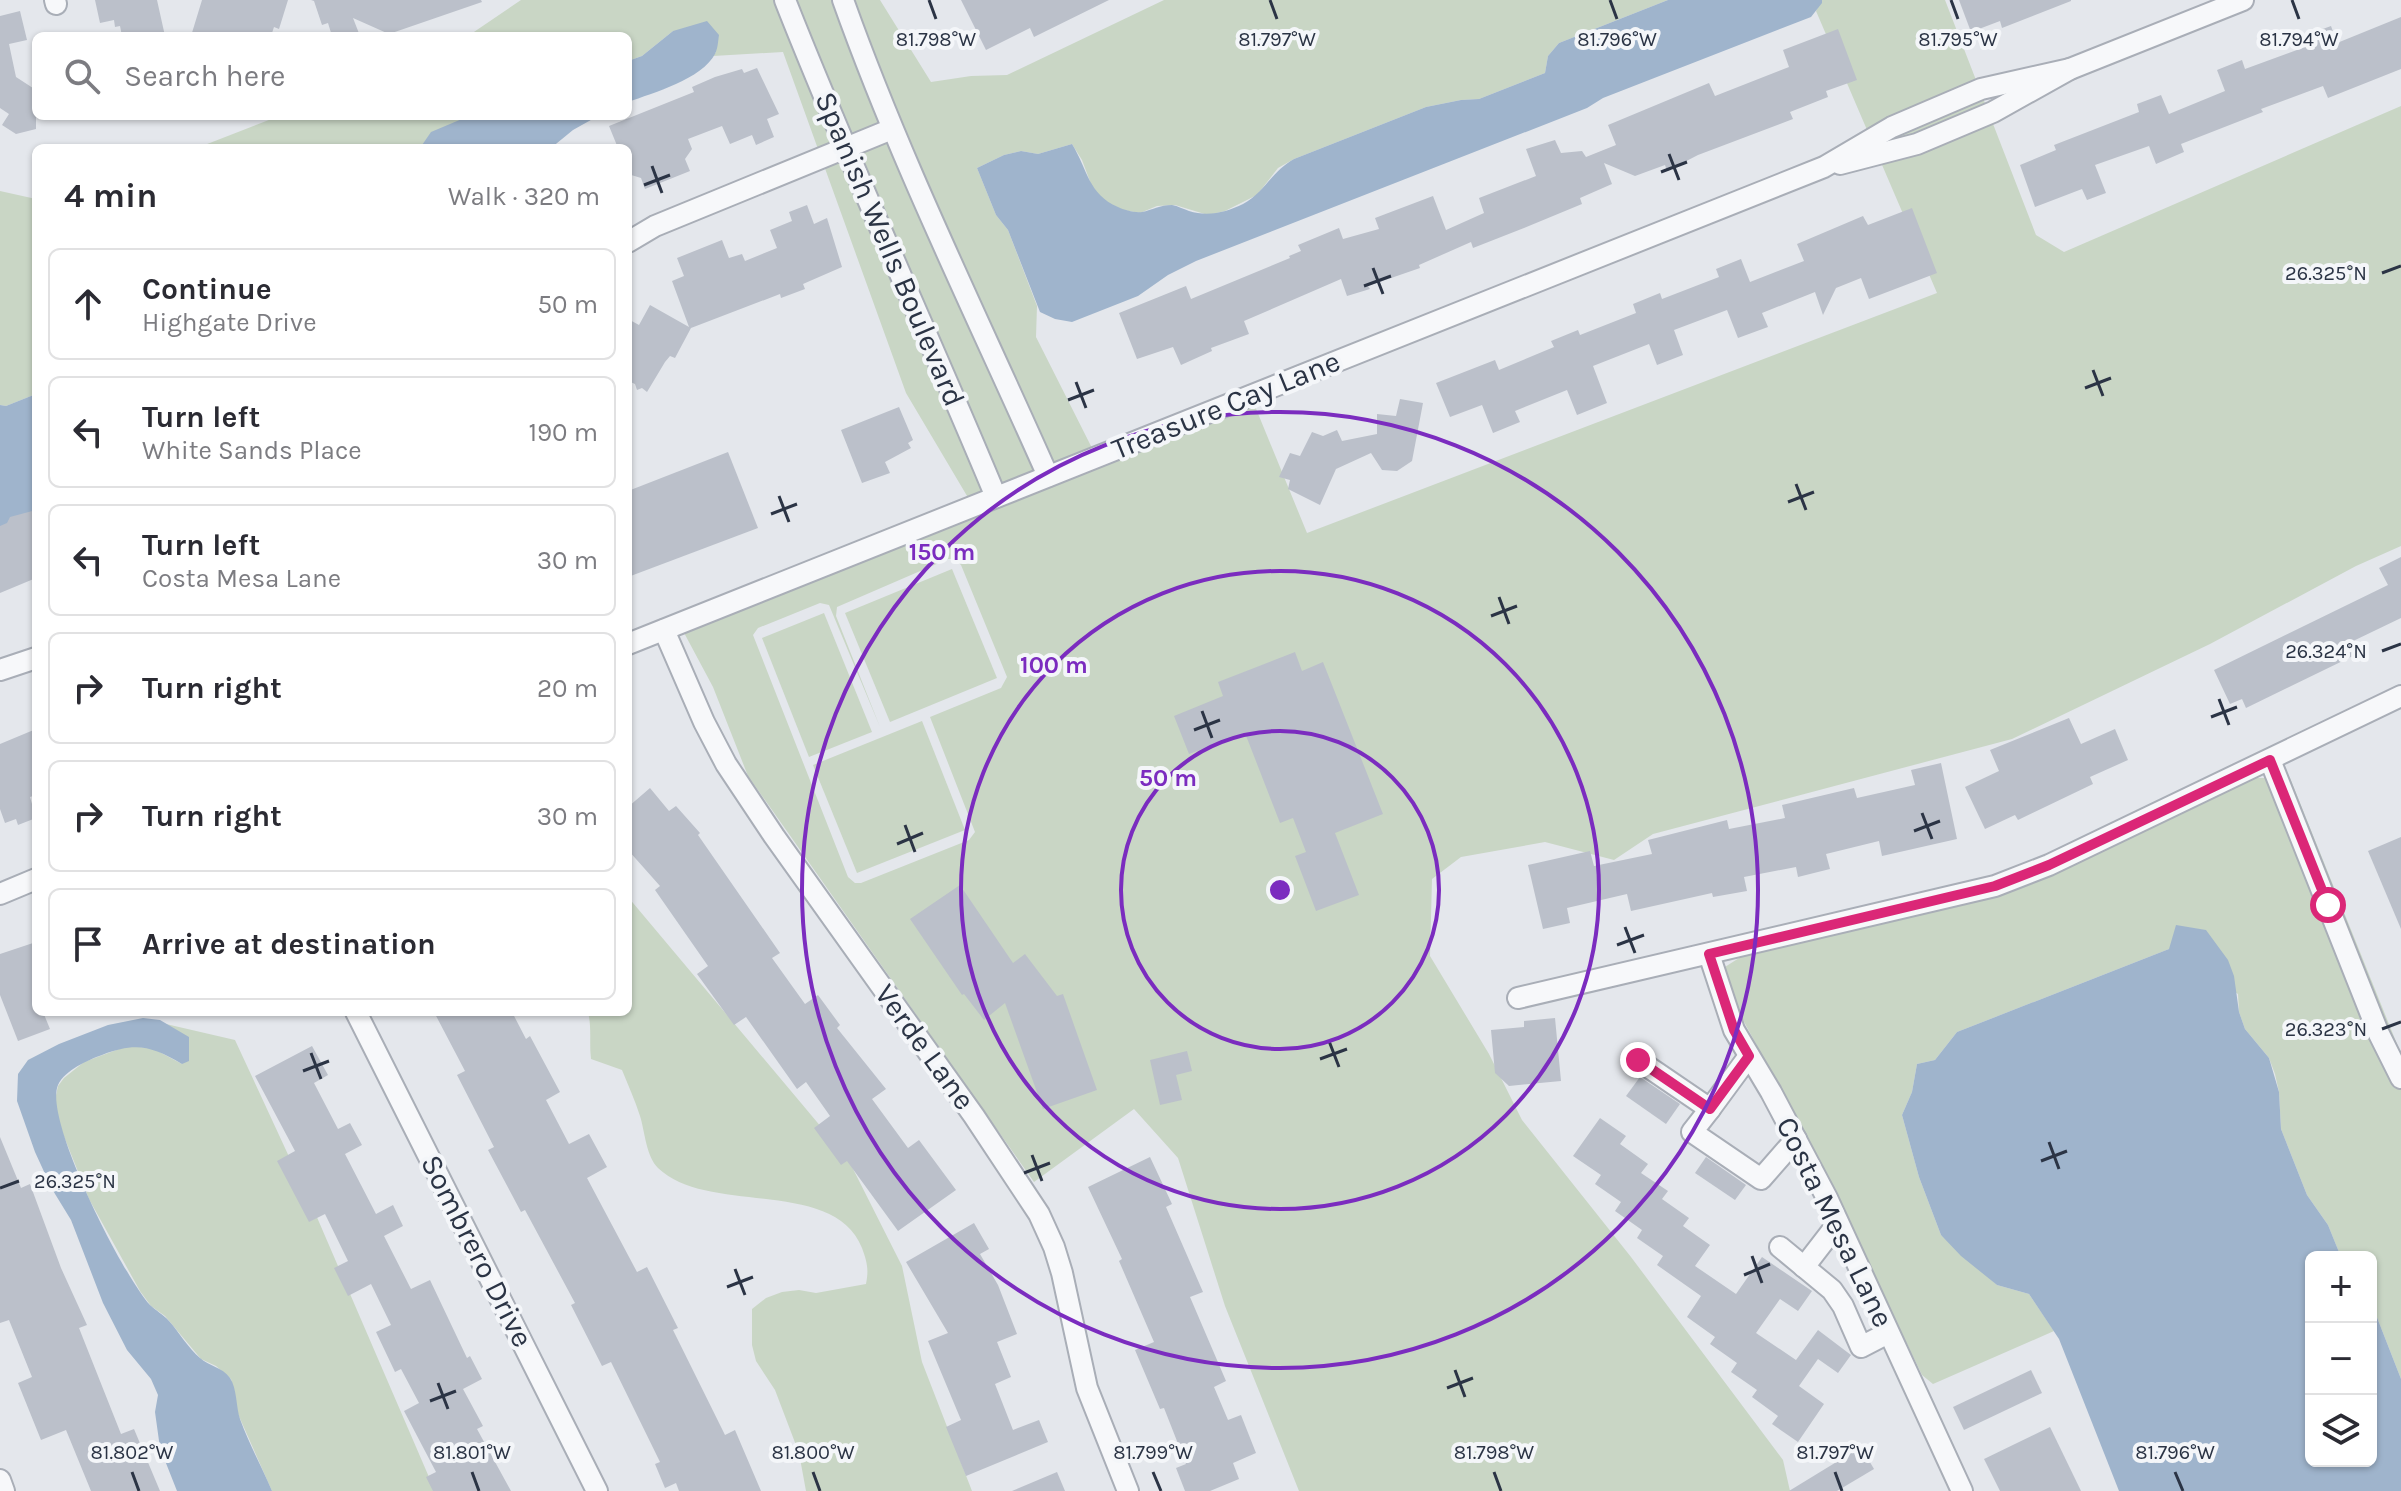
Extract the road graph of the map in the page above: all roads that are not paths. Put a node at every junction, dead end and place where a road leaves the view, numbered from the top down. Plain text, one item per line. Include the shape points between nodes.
1 (785, 0) edge
2 (843, 0) edge
3 (2243, 0) edge
4 (892, 129) junction
5 (846, 147) junction
6 (632, 240) edge
7 (1048, 476) junction
8 (996, 497) junction
9 (664, 630) junction
10 (632, 642) edge
11 (32, 659) edge
12 (0, 670) edge
13 (2401, 696) edge
14 (2270, 760) junction
15 (32, 881) edge
16 (0, 894) edge
17 (1709, 954) junction
18 (1518, 998) dead end
19 (358, 1016) edge
20 (1749, 1056) junction
21 (1638, 1060) dead end
22 (2401, 1078) edge
23 (1710, 1109) junction
24 (1796, 1139) junction
25 (1838, 1223) junction
26 (1780, 1247) dead end
27 (1804, 1267) junction
28 (1888, 1333) junction
29 (0, 1480) edge
30 (4, 1491) edge
31 (597, 1491) edge
32 (1128, 1491) edge
33 (1962, 1491) edge

1 - 5 street, Spanish Wells Boulevard
2 - 4 street, Spanish Wells Boulevard
3 - 7 street, Treasure Cay Lane via 2070,69 1993,112 1917,144 1824,167
4 - 5 street
4 - 7 street, Spanish Wells Boulevard
5 - 6 street
5 - 8 street, Spanish Wells Boulevard
7 - 8 street, Treasure Cay Lane
8 - 9 street, Treasure Cay Lane
9 - 10 street, Treasure Cay Lane
9 - 32 street, Verde Lane via 726,764 1039,1214 1062,1273 1087,1388
11 - 12 street
13 - 14 street
14 - 17 street via 1995,886
14 - 22 street
15 - 16 street
17 - 18 street
17 - 20 street, Costa Mesa Lane via 1734,1030
19 - 31 street, Sombrero Drive
20 - 23 street
20 - 24 street, Costa Mesa Lane
21 - 23 street
23 - 24 street via 1692,1132 1761,1179
24 - 25 street, Costa Mesa Lane
25 - 27 street
25 - 28 street, Costa Mesa Lane
26 - 27 street
27 - 28 street via 1832,1290 1861,1347
28 - 33 street, Costa Mesa Lane
29 - 30 street

